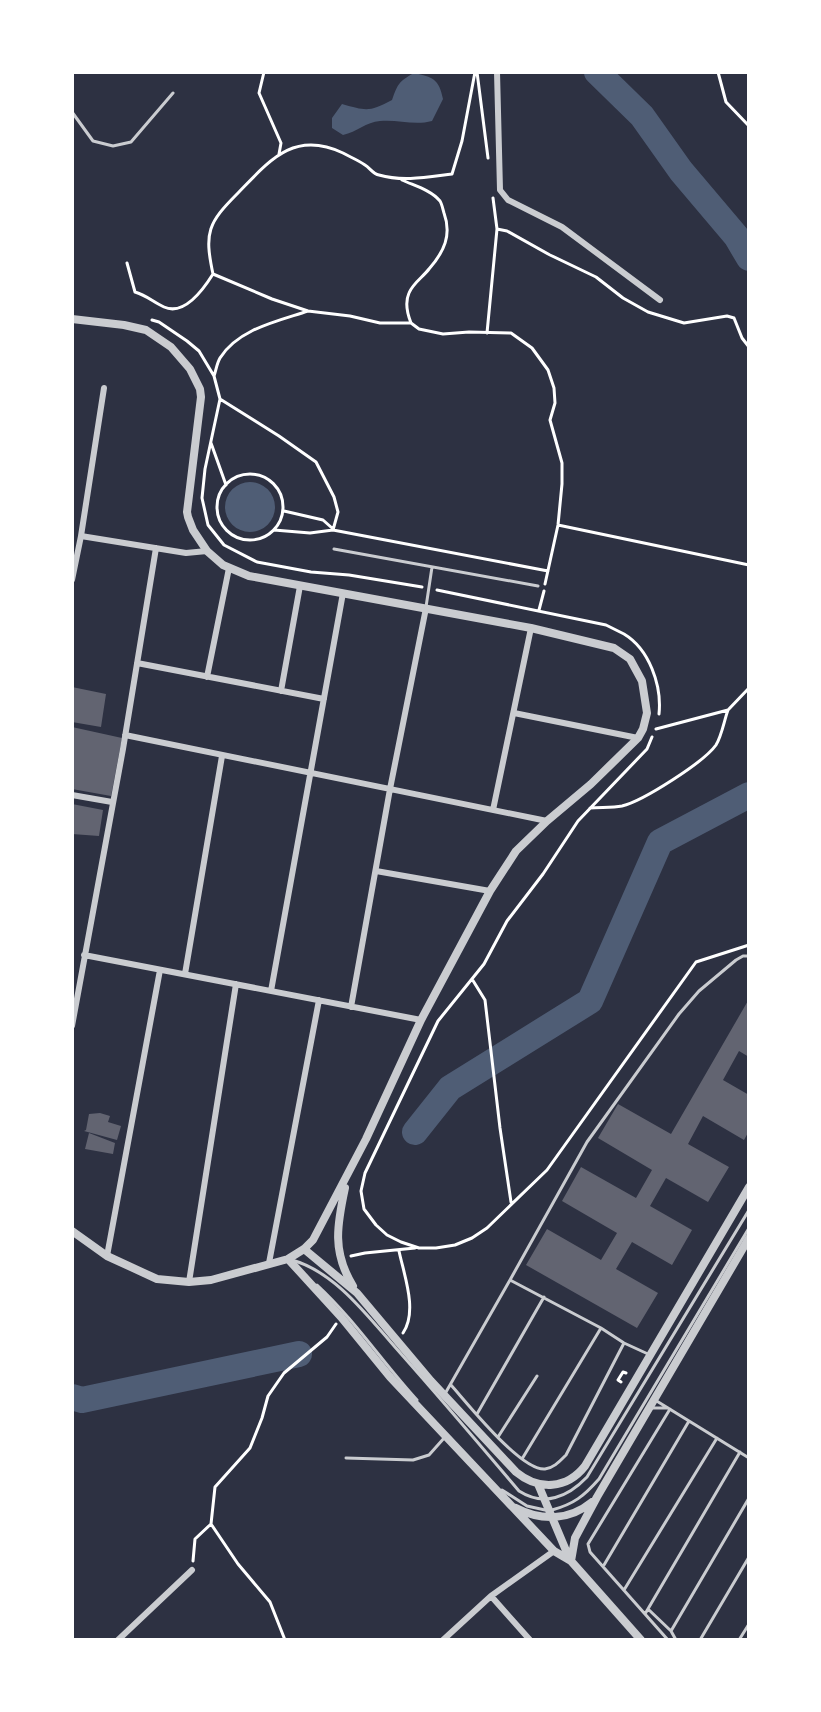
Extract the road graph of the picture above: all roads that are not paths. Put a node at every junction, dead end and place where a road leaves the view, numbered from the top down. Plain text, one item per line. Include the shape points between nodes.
1 (497, 72) edge
2 (173, 93) dead end
3 (72, 112) edge
4 (660, 300) dead end
5 (72, 319) edge
6 (104, 388) dead end
7 (72, 519) edge
8 (83, 521) junction
9 (81, 536) junction
10 (156, 548) junction
11 (334, 549) dead end
12 (207, 551) junction
13 (432, 567) junction
14 (229, 568) junction
15 (72, 580) edge
16 (300, 586) junction
17 (538, 586) dead end
18 (343, 593) junction
19 (426, 608) junction
20 (531, 628) junction
21 (137, 663) junction
22 (207, 677) junction
23 (281, 691) junction
24 (324, 699) junction
25 (514, 713) junction
26 (125, 735) junction
27 (638, 738) junction
28 (222, 756) junction
29 (311, 773) junction
30 (390, 789) junction
31 (72, 795) edge
32 (112, 802) junction
33 (493, 810) junction
34 (547, 821) junction
35 (376, 871) junction
36 (490, 891) junction
37 (84, 955) junction
38 (749, 956) edge
39 (160, 970) junction
40 (185, 974) junction
41 (236, 984) junction
42 (271, 991) junction
43 (319, 1000) junction
44 (351, 1007) junction
45 (421, 1020) junction
46 (72, 1026) edge
47 (348, 1175) junction
48 (749, 1187) edge
49 (749, 1210) edge
50 (749, 1228) edge
51 (72, 1231) edge
52 (749, 1238) edge
53 (304, 1249) junction
54 (107, 1256) junction
55 (288, 1259) junction
56 (269, 1263) junction
57 (510, 1280) junction
58 (189, 1282) junction
59 (357, 1293) junction
60 (544, 1297) junction
61 (601, 1328) junction
62 (624, 1343) junction
63 (650, 1355) junction
64 (537, 1376) dead end
65 (451, 1385) junction
66 (444, 1395) junction
67 (653, 1404) junction
68 (670, 1409) junction
69 (477, 1414) junction
70 (689, 1421) junction
71 (446, 1437) junction
72 (498, 1438) junction
73 (717, 1438) junction
74 (740, 1452) junction
75 (346, 1458) dead end
76 (749, 1458) edge
77 (522, 1459) junction
78 (538, 1484) junction
79 (597, 1497) junction
80 (749, 1498) edge
81 (505, 1500) junction
82 (545, 1500) junction
83 (551, 1514) junction
84 (554, 1551) junction
85 (749, 1557) edge
86 (571, 1561) junction
87 (603, 1567) junction
88 (192, 1570) road end
89 (624, 1590) junction
90 (491, 1596) junction
91 (648, 1609) junction
92 (645, 1614) junction
93 (749, 1624) edge
94 (671, 1631) junction
95 (118, 1640) edge
96 (443, 1640) edge
97 (530, 1640) edge
98 (641, 1640) edge
99 (668, 1640) edge
100 (676, 1640) edge
101 (700, 1640) edge
102 (739, 1640) edge

1 - 4 street via 503,195 562,227
2 - 3 lane via 131,142 113,146 93,141
5 - 12 street via 146,330 190,369 200,389 201,408 187,512
6 - 8 street
7 - 8 street
8 - 9 street
9 - 10 street
9 - 15 street
10 - 12 street
10 - 21 street
11 - 13 lane
12 - 14 street
13 - 17 lane
13 - 19 lane
14 - 16 street
14 - 22 street
16 - 18 street
16 - 23 street
18 - 19 street
18 - 24 street
19 - 20 street
19 - 30 street
20 - 25 street
20 - 27 street via 606,645 626,655 644,688 647,713
21 - 22 street
21 - 26 street
22 - 23 street
23 - 24 street
24 - 29 street
25 - 27 street
25 - 33 street
26 - 28 street
26 - 32 street
27 - 34 street
28 - 29 street
28 - 40 street
29 - 30 street
29 - 42 street
30 - 33 street
30 - 35 street
31 - 32 street
32 - 37 street
33 - 34 street
34 - 36 street via 516,851
35 - 36 street
35 - 44 street
36 - 45 street
37 - 39 street
37 - 46 street
38 - 57 lane via 736,960 679,1014 587,1142
39 - 40 street
39 - 54 street
40 - 41 street
41 - 42 street
41 - 58 street
42 - 43 street
43 - 44 street
43 - 56 street
44 - 45 street
45 - 47 street
47 - 53 street
47 - 59 street via 337,1239 340,1259
48 - 63 street
49 - 82 lane via 587,1477 567,1494
50 - 83 lane via 599,1479 585,1495
51 - 54 street
52 - 67 street
53 - 55 street
53 - 59 street
54 - 58 street via 157,1279
55 - 56 street
55 - 71 street
55 - 82 lane via 308,1264 345,1292 519,1491
55 - 83 lane via 357,1326 393,1374 494,1484 527,1506
56 - 58 street
57 - 60 lane
57 - 65 lane
59 - 66 street
60 - 61 lane
60 - 69 lane
61 - 62 lane
61 - 77 lane
62 - 63 lane
62 - 77 lane via 566,1455 544,1469
63 - 78 street via 579,1474 559,1484
64 - 72 lane
65 - 66 lane
65 - 69 lane
66 - 78 street via 516,1472
67 - 68 lane
67 - 68 lane
67 - 79 street
68 - 70 lane
68 - 87 lane via 590,1538 590,1552
69 - 72 lane
70 - 73 lane
70 - 87 lane
71 - 75 lane via 429,1455 413,1460
71 - 81 street
72 - 77 lane
73 - 74 lane
73 - 89 lane
74 - 76 lane
74 - 91 lane
78 - 82 street
79 - 83 street via 577,1512
79 - 86 street via 575,1538
80 - 94 lane
81 - 83 street via 532,1515
81 - 84 street
82 - 83 street
83 - 86 street
84 - 86 street
84 - 90 street
85 - 101 lane
86 - 98 street
87 - 89 lane
88 - 95 street
89 - 92 lane
90 - 96 street
90 - 97 street
91 - 92 lane
91 - 94 lane
92 - 99 lane
93 - 102 lane
94 - 100 lane

